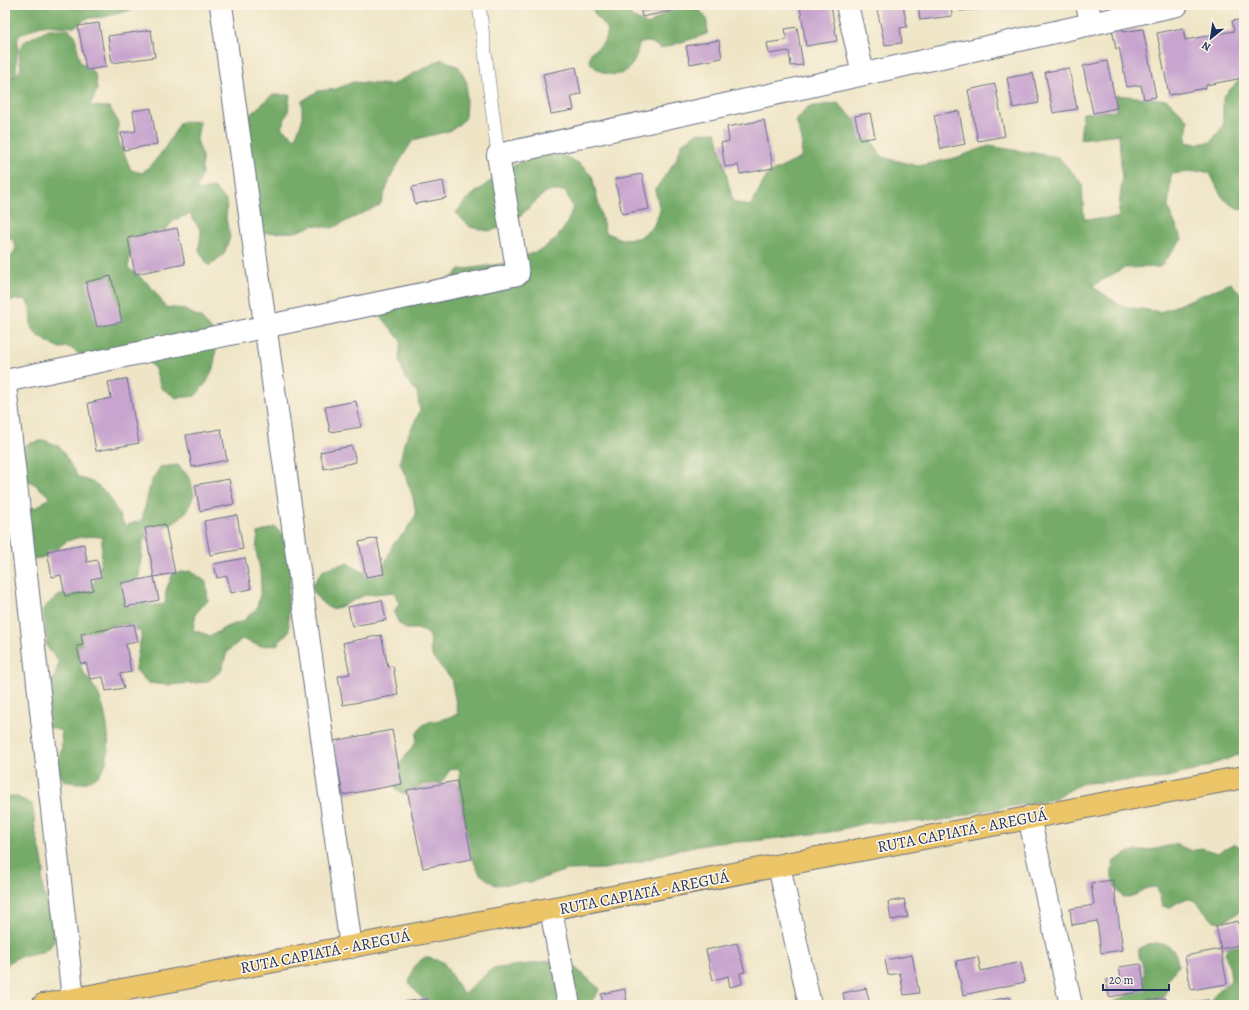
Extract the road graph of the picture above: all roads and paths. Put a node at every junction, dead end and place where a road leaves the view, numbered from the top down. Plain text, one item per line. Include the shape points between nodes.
1 (221, 5) edge
2 (479, 5) edge
3 (847, 5) edge
4 (1177, 5) edge
5 (1089, 15) edge
6 (863, 73) junction
7 (498, 156) junction
8 (266, 327) junction
9 (5, 381) edge
10 (5, 385) edge
11 (1244, 777) edge
12 (1029, 817) junction
13 (779, 866) junction
14 (551, 910) junction
15 (350, 947) junction
16 (73, 999) junction
17 (44, 1005) edge
18 (569, 1005) edge
19 (810, 1005) edge
20 (1071, 1005) edge

1 - 8 street
2 - 7 lane
3 - 6 street
4 - 5 street
5 - 6 street
6 - 7 street
7 - 8 street via 518,274
8 - 9 street
8 - 15 street
10 - 16 street
11 - 12 main road, RUTA CAPIATÁ - AREGUÁ
12 - 13 main road, RUTA CAPIATÁ - AREGUÁ
12 - 20 street
13 - 14 main road, RUTA CAPIATÁ - AREGUÁ
13 - 19 street
14 - 15 main road, RUTA CAPIATÁ - AREGUÁ
14 - 18 street
15 - 16 main road, RUTA CAPIATÁ - AREGUÁ
16 - 17 main road, RUTA CAPIATÁ - AREGUÁ

